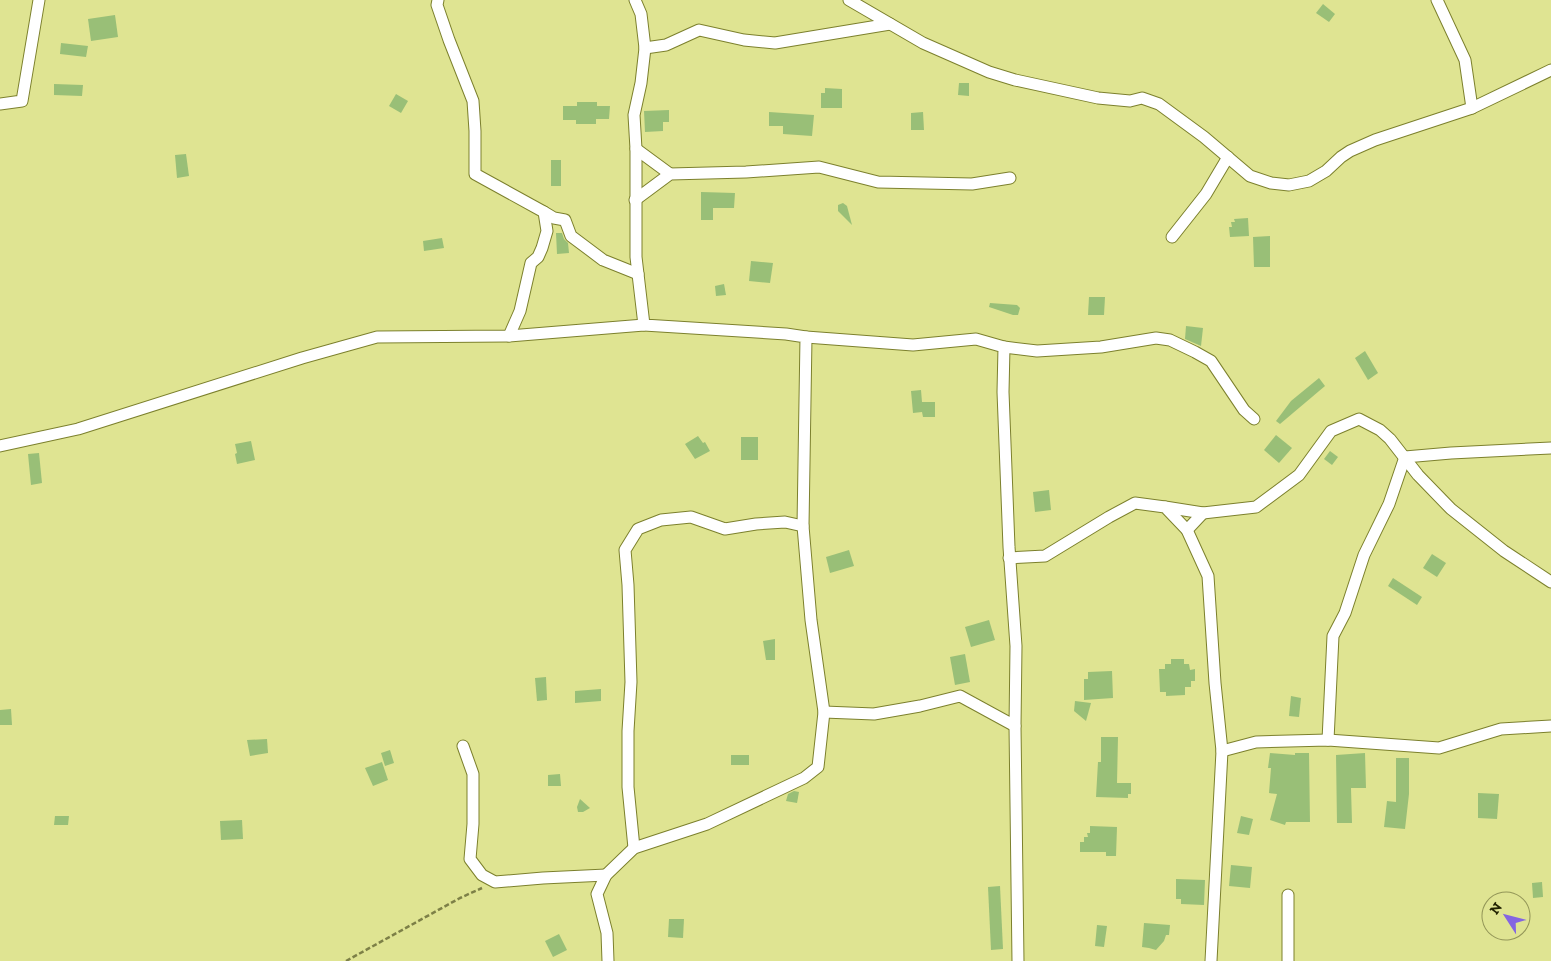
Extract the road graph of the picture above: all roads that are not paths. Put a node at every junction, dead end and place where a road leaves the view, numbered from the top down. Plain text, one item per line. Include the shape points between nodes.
1 (39, 0) edge
2 (438, 0) edge
3 (635, 0) edge
4 (849, 0) edge
5 (1437, 0) edge
6 (890, 24) junction
7 (645, 48) junction
8 (1551, 70) edge
9 (0, 104) edge
10 (1472, 108) junction
11 (636, 149) junction
12 (1228, 157) junction
13 (670, 174) junction
14 (1010, 178) dead end
15 (635, 200) junction
16 (544, 212) junction
17 (1172, 237) dead end
18 (638, 274) junction
19 (644, 325) junction
20 (509, 336) junction
21 (806, 337) junction
22 (1004, 347) junction
23 (1254, 418) dead end
24 (0, 446) edge
25 (1551, 448) edge
26 (1405, 457) junction
27 (1165, 507) junction
28 (1203, 513) junction
29 (803, 526) junction
30 (1187, 530) junction
31 (1010, 558) junction
32 (1551, 582) edge
33 (824, 712) junction
34 (1015, 726) junction
35 (1551, 726) edge
36 (1328, 740) junction
37 (463, 746) dead end
38 (1222, 751) junction
39 (634, 848) junction
40 (606, 875) junction
41 (1288, 895) dead end
42 (608, 961) edge
43 (1018, 961) edge
44 (1211, 961) edge
45 (1288, 961) edge

1 - 9 street via 22,101
2 - 16 street via 449,40 473,101 475,174
3 - 7 street via 641,14
4 - 6 street
5 - 10 street via 1465,60
6 - 7 street via 775,43 699,30 666,45
6 - 12 street via 923,43 1014,80 1098,98 1130,101 1142,98 1160,104
7 - 11 street via 634,115
8 - 10 street
10 - 12 street via 1350,151 1309,181 1289,185 1271,183 1250,176
11 - 13 street
11 - 15 street
12 - 17 street via 1206,194
13 - 14 street via 819,167 878,182 972,184
13 - 15 street
15 - 18 street
16 - 18 street via 565,220 571,236 603,260
16 - 20 street via 545,240 538,257 531,263 520,311
18 - 19 street
19 - 20 street
19 - 21 street
20 - 24 street via 376,337 78,429
21 - 22 street via 913,345 976,339
21 - 29 street
22 - 23 street via 1037,350 1101,347 1156,338 1170,340 1211,361 1244,410
22 - 31 street
25 - 26 street
26 - 28 street via 1380,430 1359,418 1331,430 1299,475 1256,507
26 - 32 street via 1451,509 1504,551
26 - 36 street via 1390,504 1364,555 1345,613 1333,636
27 - 28 street
27 - 30 street
27 - 31 street via 1135,503 1045,556
28 - 30 street
29 - 33 street
29 - 39 street via 785,522 724,529 691,517 661,520 638,529 625,550 631,682 628,787
30 - 38 street via 1208,576
31 - 34 street via 1016,646
33 - 34 street via 874,714 960,696
33 - 39 street via 818,767 804,778 707,824
34 - 43 street
35 - 36 street via 1501,729 1439,748
36 - 38 street via 1256,742
37 - 40 street via 473,774 470,858 482,876 495,882
38 - 44 street
39 - 40 street
40 - 42 street via 597,894 607,933
41 - 45 street

